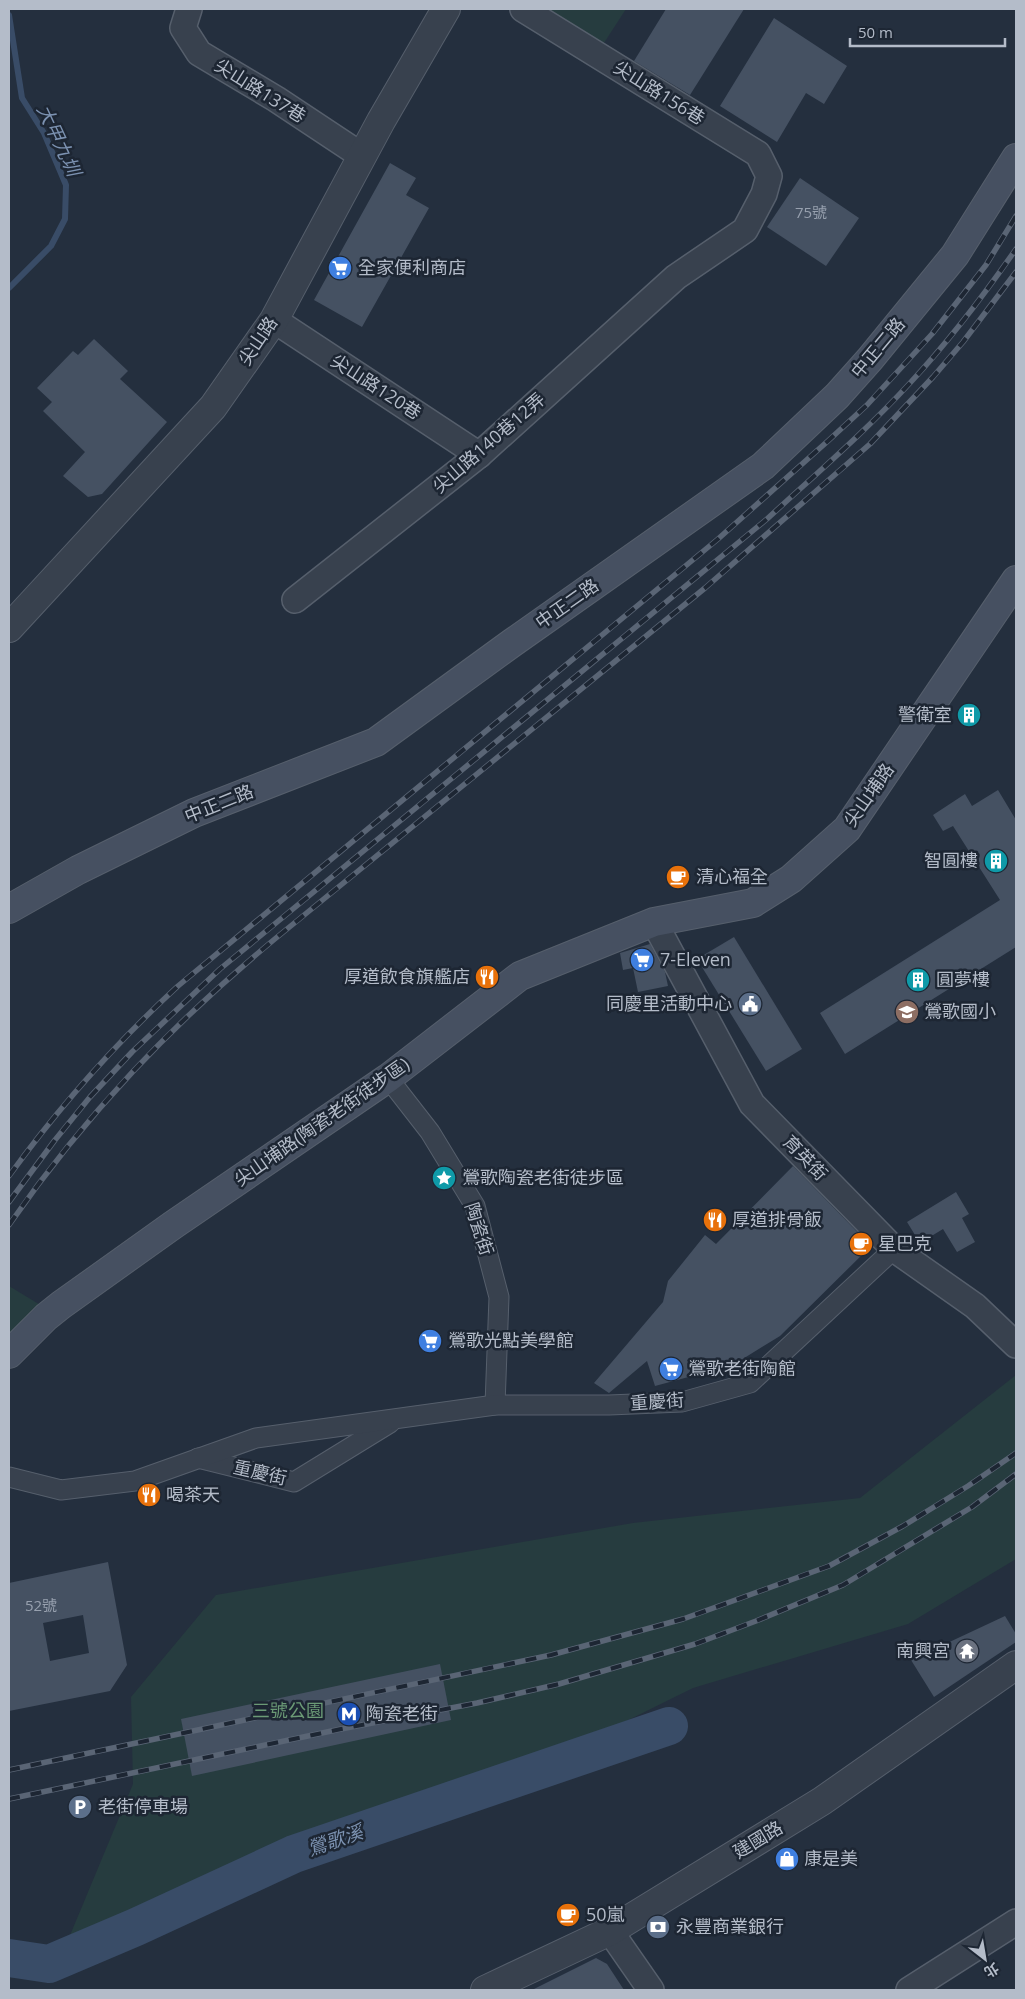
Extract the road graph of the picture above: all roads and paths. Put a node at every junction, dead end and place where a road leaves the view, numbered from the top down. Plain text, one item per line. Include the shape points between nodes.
1 (189, 9) edge
2 (446, 9) edge
3 (523, 9) edge
4 (362, 156) junction
5 (1016, 158) edge
6 (764, 194) joint
7 (274, 320) junction
8 (479, 455) junction
9 (1016, 580) edge
10 (295, 600) dead end
11 (9, 628) edge
12 (9, 909) edge
13 (654, 922) junction
14 (388, 1078) junction
15 (894, 1250) junction
16 (1016, 1345) edge
17 (9, 1354) edge
18 (495, 1405) junction
19 (396, 1420) junction
20 (198, 1458) junction
21 (9, 1477) edge
22 (1016, 1665) edge
23 (1016, 1922) edge
24 (610, 1931) junction
25 (486, 1990) edge
26 (651, 1990) edge
27 (909, 1990) edge

1 - 4 street, 尖山路137巷 via 183,28 199,53
2 - 4 street, 尖山路
3 - 6 street, 尖山路156巷 via 758,154 768,176
4 - 7 street, 尖山路
5 - 12 main road, 中正二路 via 955,255 870,359 837,396 763,466 376,742 194,813 78,870
6 - 8 street, 尖山路140巷12弄 via 745,230 676,277
7 - 8 street, 尖山路120巷
7 - 11 street, 尖山路 via 213,407
8 - 10 street, 尖山路140巷12弄
9 - 13 main road, 尖山埔路 via 847,829 791,879 753,903
13 - 14 main road, 尖山埔路(陶瓷老街徒步區) via 520,976
13 - 15 street, 育英街 via 752,1104
14 - 17 main road, 尖山埔路(陶瓷老街徒步區) via 61,1305
14 - 18 street, 陶瓷街 via 430,1132 475,1206 499,1297
15 - 16 street, 育英街 via 975,1306
15 - 18 street, 重慶街 via 750,1383 682,1402
18 - 19 street, 重慶街
19 - 20 street, 重慶街 via 256,1438
19 - 20 street, 重慶街 via 294,1482
20 - 21 street, 重慶街 via 135,1480 61,1490
22 - 24 street, 建國路 via 822,1801
23 - 27 street
24 - 25 street, 建國路
24 - 26 street

